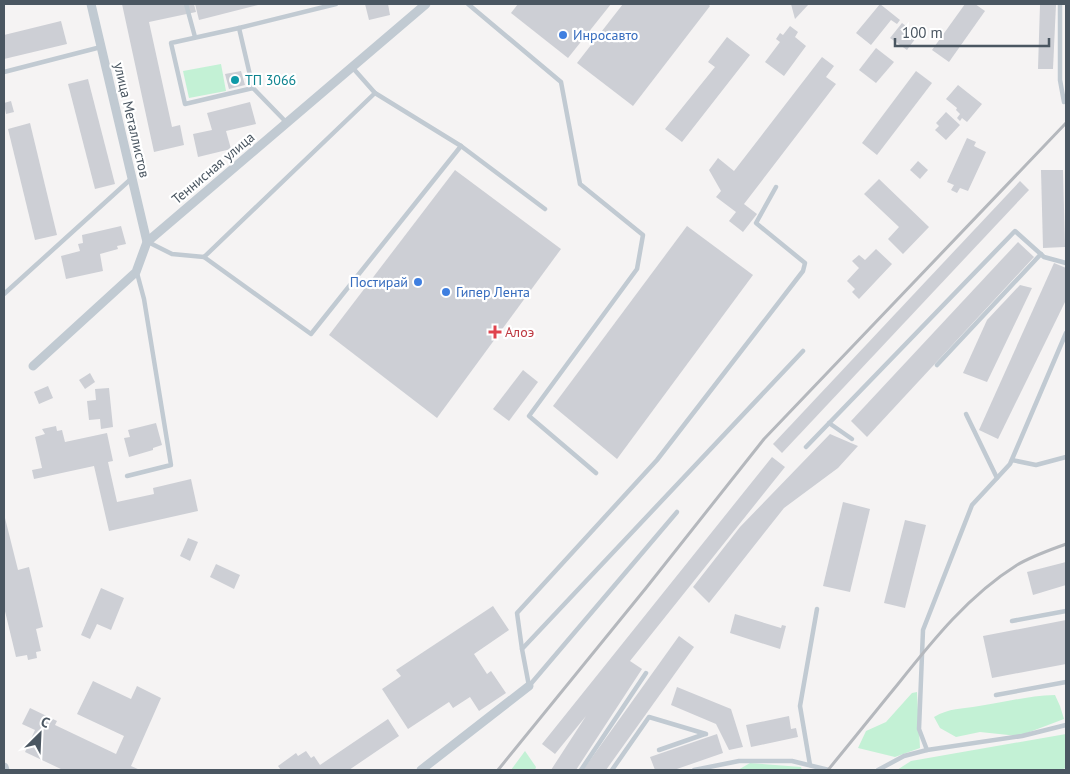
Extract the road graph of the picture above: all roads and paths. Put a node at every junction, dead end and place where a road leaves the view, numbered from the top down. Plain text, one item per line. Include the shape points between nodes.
1 (91, 4) edge
2 (186, 4) edge
3 (336, 4) edge
4 (426, 4) edge
5 (468, 4) edge
6 (1060, 4) edge
7 (239, 28) junction
8 (195, 37) junction
9 (101, 48) junction
10 (352, 67) junction
11 (4, 72) edge
12 (253, 88) junction
13 (375, 93) junction
14 (1064, 102) dead end
15 (287, 124) junction
16 (461, 146) junction
17 (132, 178) junction
18 (776, 187) dead end
19 (545, 209) dead end
20 (147, 242) junction
21 (1041, 254) junction
22 (204, 257) junction
23 (1066, 263) edge
24 (136, 272) junction
25 (4, 294) edge
26 (1066, 333) edge
27 (803, 351) dead end
28 (937, 365) dead end
29 (33, 366) dead end
30 (966, 414) dead end
31 (829, 423) junction
32 (852, 439) dead end
33 (806, 447) dead end
34 (1066, 457) edge
35 (1012, 460) junction
36 (596, 473) dead end
37 (127, 476) dead end
38 (997, 478) junction
39 (677, 512) dead end
40 (817, 609) dead end
41 (1066, 611) edge
42 (1012, 620) dead end
43 (522, 649) junction
44 (646, 673) dead end
45 (1066, 682) edge
46 (529, 686) junction
47 (996, 696) dead end
48 (1066, 726) edge
49 (659, 750) dead end
50 (927, 750) junction
51 (810, 765) junction
52 (421, 770) edge
53 (581, 770) edge
54 (612, 770) edge
55 (694, 770) edge
56 (829, 770) edge
57 (878, 770) edge

1 - 9 street, улица Металлистов
2 - 8 lane
3 - 7 lane
4 - 10 street, Теннисная улица
5 - 36 lane via 561,82 580,184 644,235 637,269 529,416
6 - 14 lane via 1060,80
7 - 8 lane
7 - 12 lane
8 - 12 lane via 171,43 185,104
9 - 11 lane
9 - 17 street, улица Металлистов
10 - 13 lane
10 - 15 street, Теннисная улица
12 - 15 lane
13 - 16 lane
13 - 22 lane
15 - 20 street, Теннисная улица
16 - 19 lane
16 - 22 lane via 311,334
17 - 20 street, улица Металлистов
17 - 25 lane
18 - 43 lane via 756,223 805,263 803,271 658,460 517,613
20 - 22 lane via 172,254
20 - 24 street, Теннисная улица
21 - 23 lane
21 - 28 lane
21 - 31 lane via 1015,231
24 - 29 street, Теннисная улица
24 - 37 lane via 144,298 171,465
26 - 35 lane
27 - 43 lane
30 - 38 lane
31 - 32 lane
31 - 33 lane
34 - 35 lane via 1036,465
35 - 38 lane
38 - 50 lane via 972,505 923,630 919,729
39 - 46 lane
40 - 51 lane via 800,706
41 - 42 lane
43 - 46 lane
44 - 53 lane
45 - 47 lane
46 - 52 street
48 - 50 lane
49 - 54 lane via 706,734 650,717
50 - 57 lane via 904,756
51 - 55 lane via 792,760 739,761
51 - 56 lane

